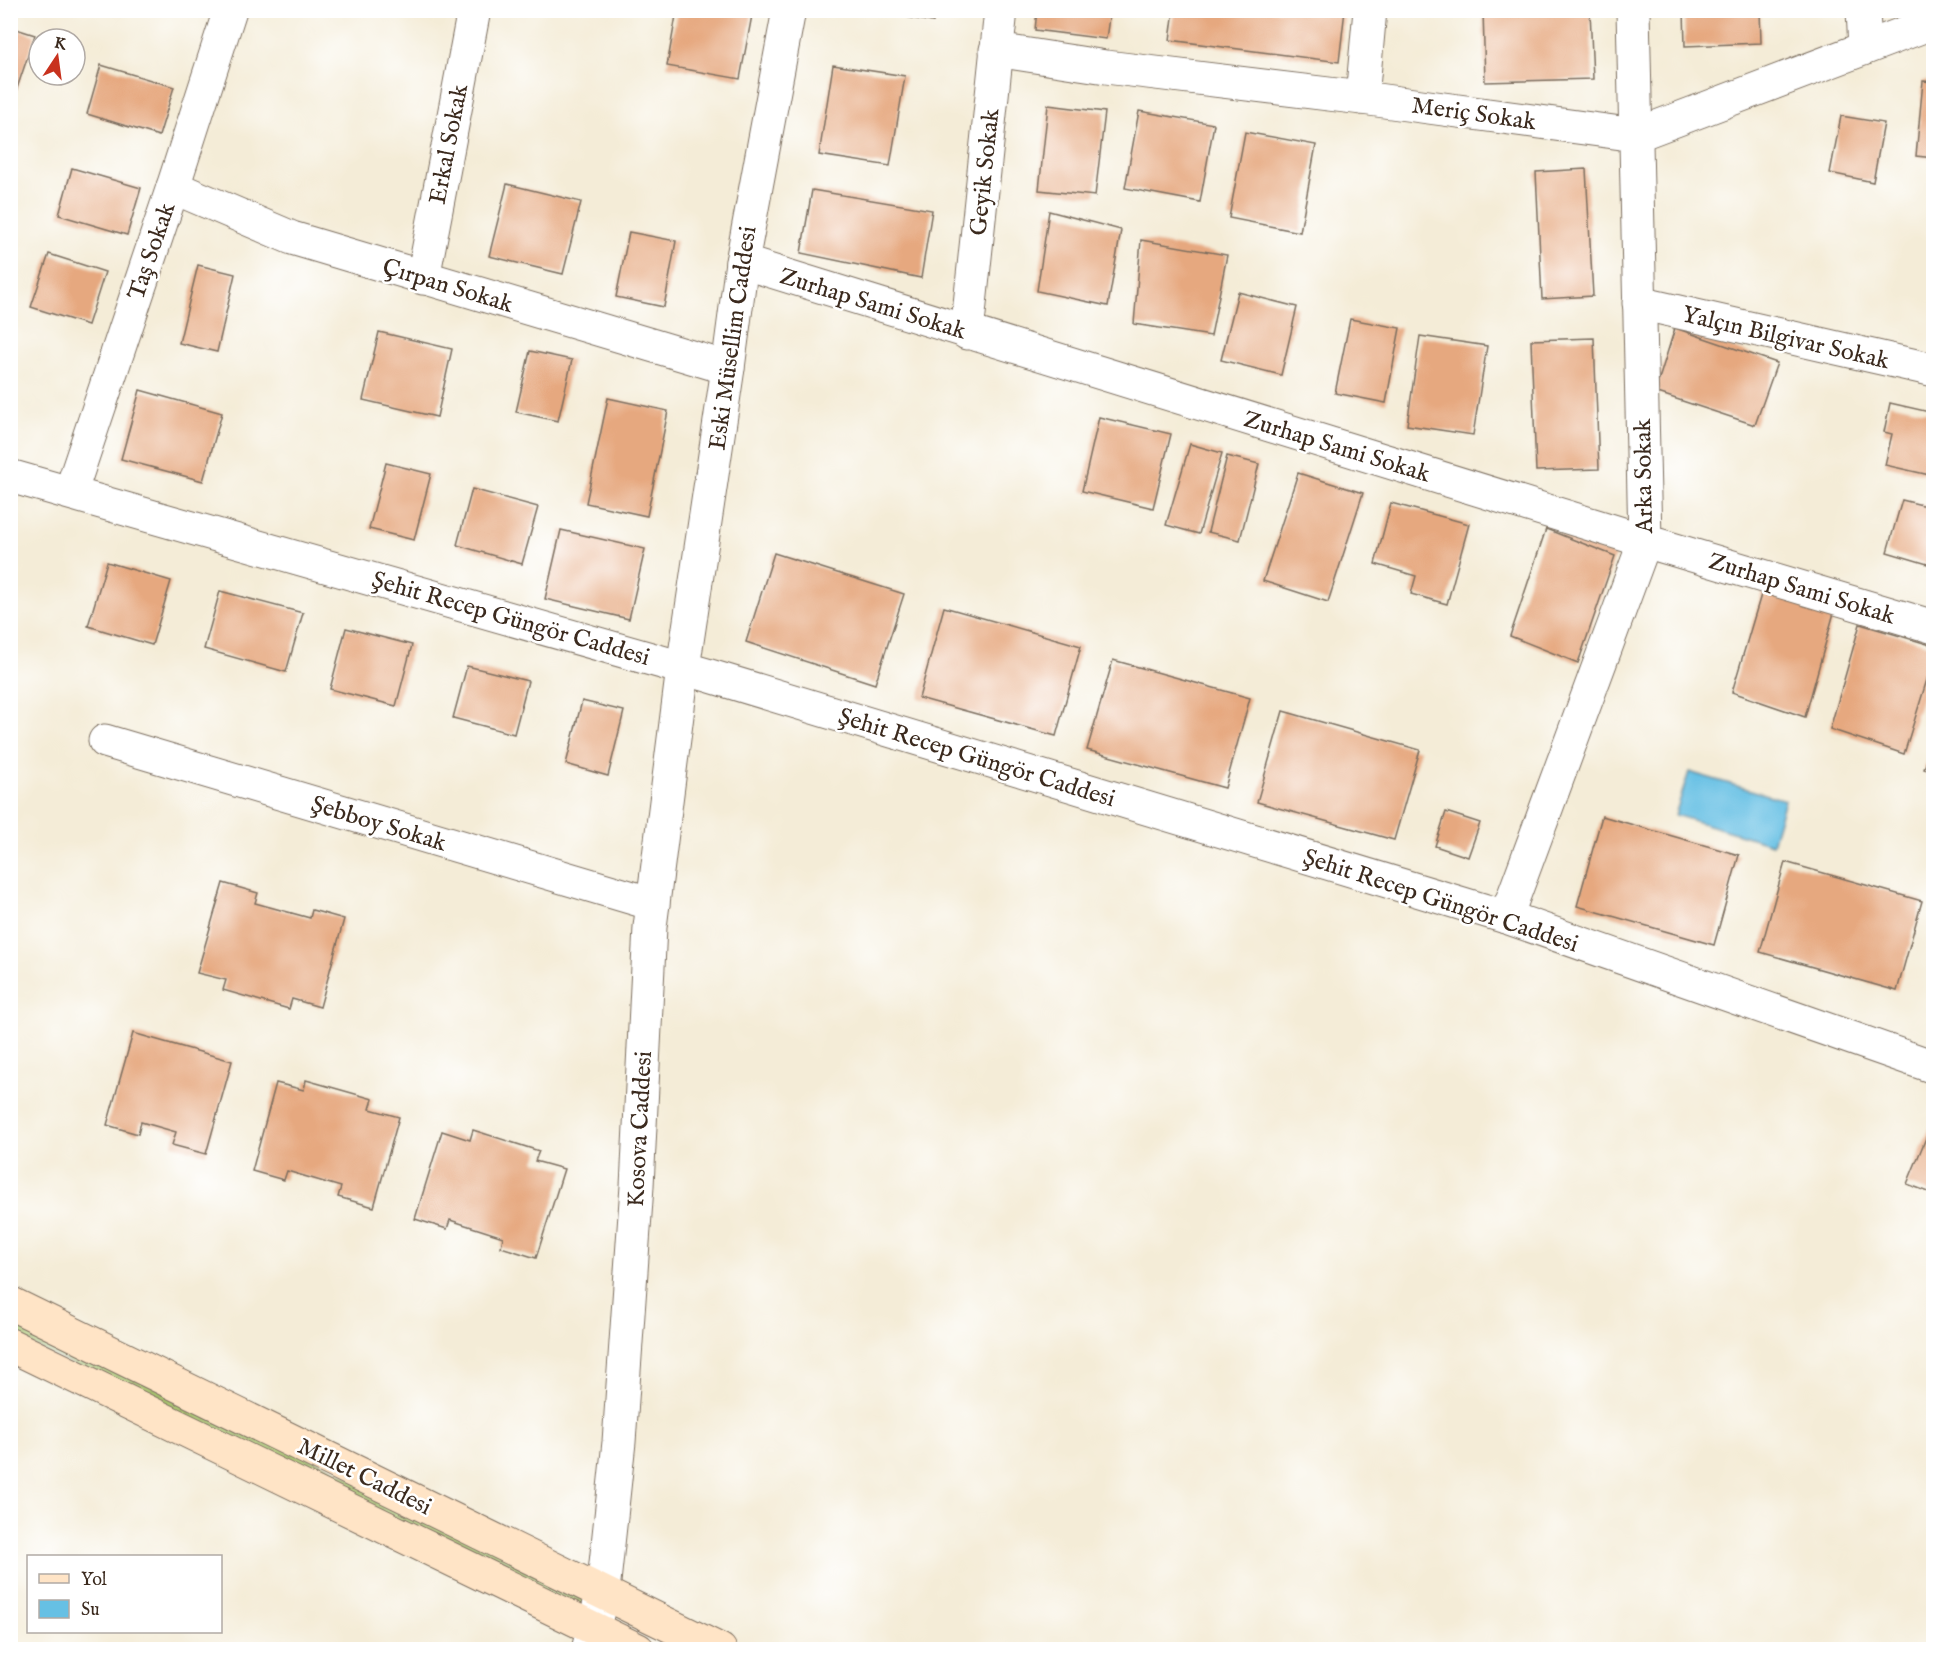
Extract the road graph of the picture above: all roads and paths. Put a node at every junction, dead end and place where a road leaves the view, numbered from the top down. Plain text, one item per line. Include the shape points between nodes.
1 (230, 10) edge
2 (474, 10) edge
3 (789, 10) edge
4 (1001, 10) edge
5 (1370, 10) edge
6 (1633, 10) edge
7 (1863, 10) edge
8 (1934, 22) edge
9 (1865, 48) junction
10 (996, 50) junction
11 (1362, 98) junction
12 (1636, 135) junction
13 (173, 187) junction
14 (742, 262) junction
15 (423, 278) junction
16 (1639, 303) junction
17 (968, 333) junction
18 (728, 368) junction
19 (1934, 370) edge
20 (10, 476) edge
21 (71, 491) junction
22 (1645, 541) junction
23 (1934, 627) edge
24 (683, 668) junction
25 (105, 741) dead end
26 (653, 904) junction
27 (1506, 918) junction
28 (1934, 1067) edge
29 (10, 1303) edge
30 (10, 1345) edge
31 (603, 1591) junction
32 (591, 1639) edge
33 (638, 1650) edge
34 (720, 1650) edge

1 - 13 street, Taş Sokak
2 - 15 street, Erkal Sokak
3 - 14 street, Eski Müsellim Caddesi
4 - 10 street, Geyik Sokak
5 - 11 street
6 - 12 street, Arka Sokak
7 - 9 street
8 - 9 street, Meriç Sokak
9 - 12 street, Meriç Sokak
10 - 11 street, Meriç Sokak
10 - 17 street, Geyik Sokak
11 - 12 street, Meriç Sokak
12 - 16 street, Arka Sokak
13 - 15 street, Çırpan Sokak via 292,238
13 - 21 street, Taş Sokak
14 - 17 street, Zurhap Sami Sokak
14 - 18 street, Eski Müsellim Caddesi
15 - 18 street, Çırpan Sokak
16 - 19 street, Yalçın Bilgivar Sokak
16 - 22 street, Arka Sokak
17 - 22 street, Zurhap Sami Sokak
18 - 24 street, Eski Müsellim Caddesi
20 - 21 street, Şehit Recep Güngör Caddesi
21 - 24 street, Şehit Recep Güngör Caddesi
22 - 23 street, Zurhap Sami Sokak
22 - 27 street, Arka Sokak
24 - 26 street, Kosova Caddesi
24 - 27 street, Şehit Recep Güngör Caddesi
25 - 26 street, Şebboy Sokak
26 - 31 street, Kosova Caddesi via 621,1417
27 - 28 street, Şehit Recep Güngör Caddesi
29 - 31 main road, Millet Caddesi
30 - 32 main road, Millet Caddesi
31 - 32 street, Kosova Caddesi
31 - 34 main road, Millet Caddesi
32 - 33 main road, Millet Caddesi

